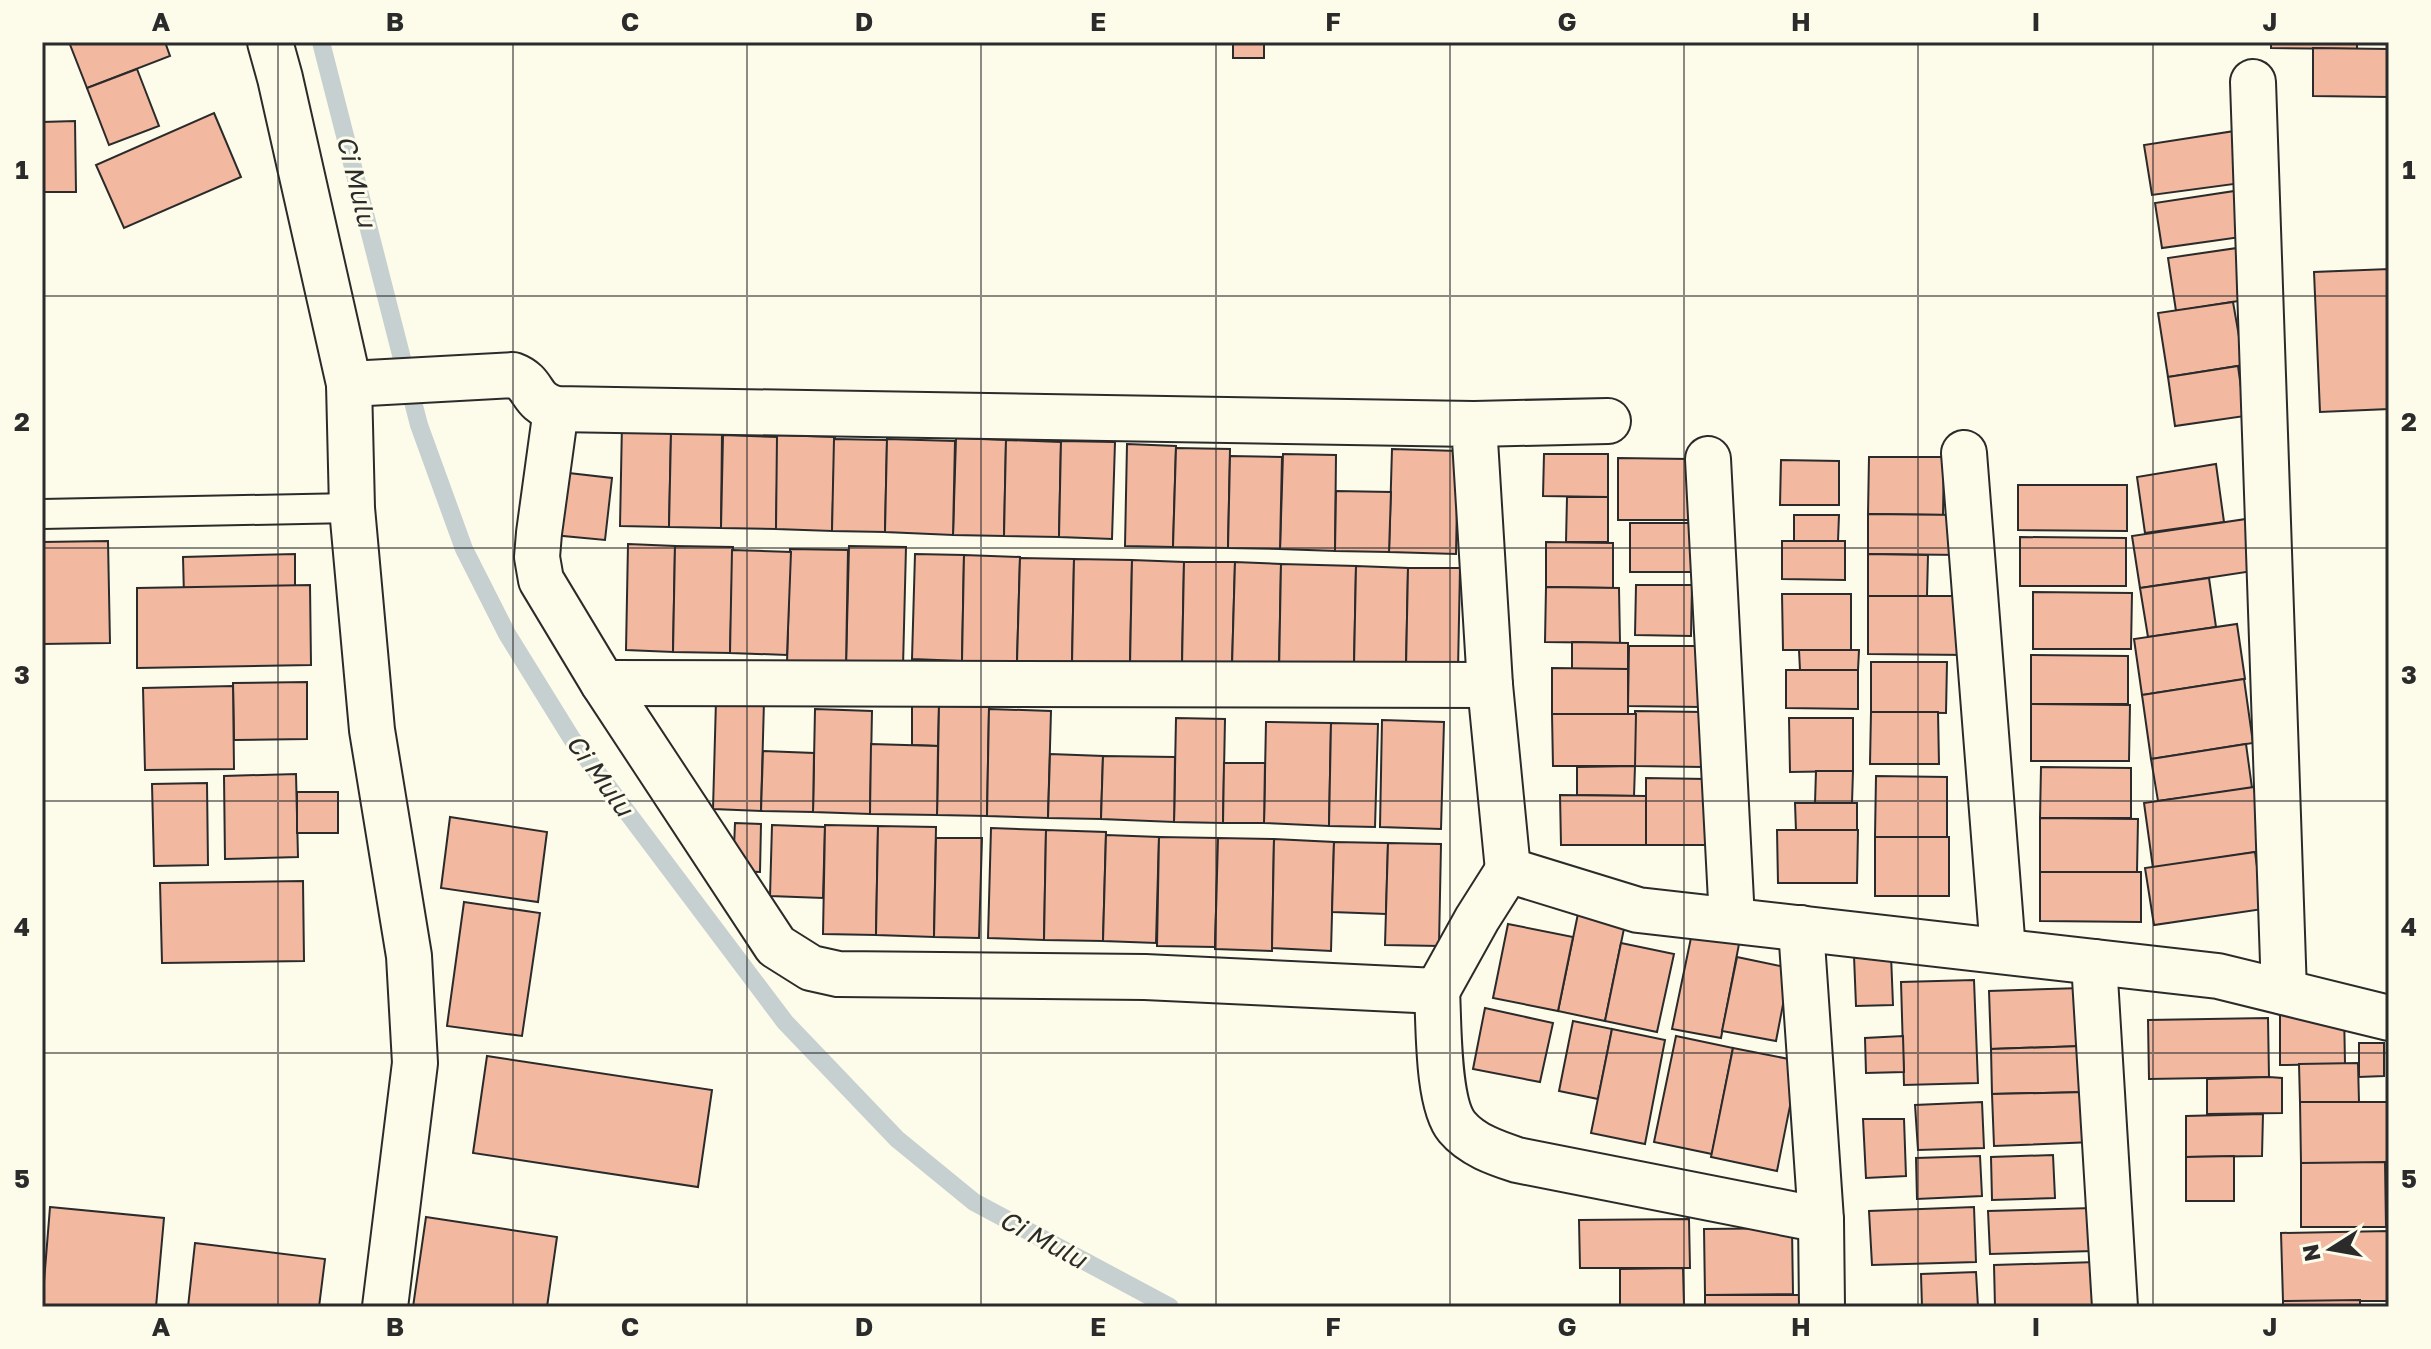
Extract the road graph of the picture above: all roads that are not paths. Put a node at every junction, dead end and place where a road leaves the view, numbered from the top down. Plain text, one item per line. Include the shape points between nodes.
1 (270, 42) edge
2 (2253, 82) dead end
3 (367, 383) junction
4 (556, 409) junction
5 (1608, 421) dead end
6 (1474, 424) junction
7 (1964, 453) dead end
8 (1708, 459) dead end
9 (352, 508) junction
10 (42, 514) edge
11 (603, 683) junction
12 (1490, 685) junction
13 (1508, 870) junction
14 (1732, 920) junction
15 (1801, 928) junction
16 (2003, 951) junction
17 (2094, 962) junction
18 (1437, 991) junction
19 (2284, 992) junction
20 (2389, 1018) edge
21 (1821, 1220) junction
22 (385, 1307) edge
23 (1822, 1307) edge
24 (2115, 1307) edge

1 - 3 street
2 - 19 street
3 - 4 street via 513,375 529,383 542,405
3 - 9 street
4 - 6 street
4 - 11 street via 537,557 541,580
5 - 6 street
6 - 12 street
7 - 16 street
8 - 14 street
9 - 10 lane
9 - 22 street via 372,730 409,956 415,1063
11 - 12 street
11 - 18 street via 776,946 811,968 838,974 1145,977
12 - 13 street
13 - 14 street via 1638,910
13 - 18 street
14 - 15 street
15 - 16 street
15 - 21 street
16 - 17 street
17 - 19 street via 2218,976
17 - 24 street
18 - 21 street via 1444,1101 1454,1125 1490,1151
19 - 20 street
21 - 23 street

